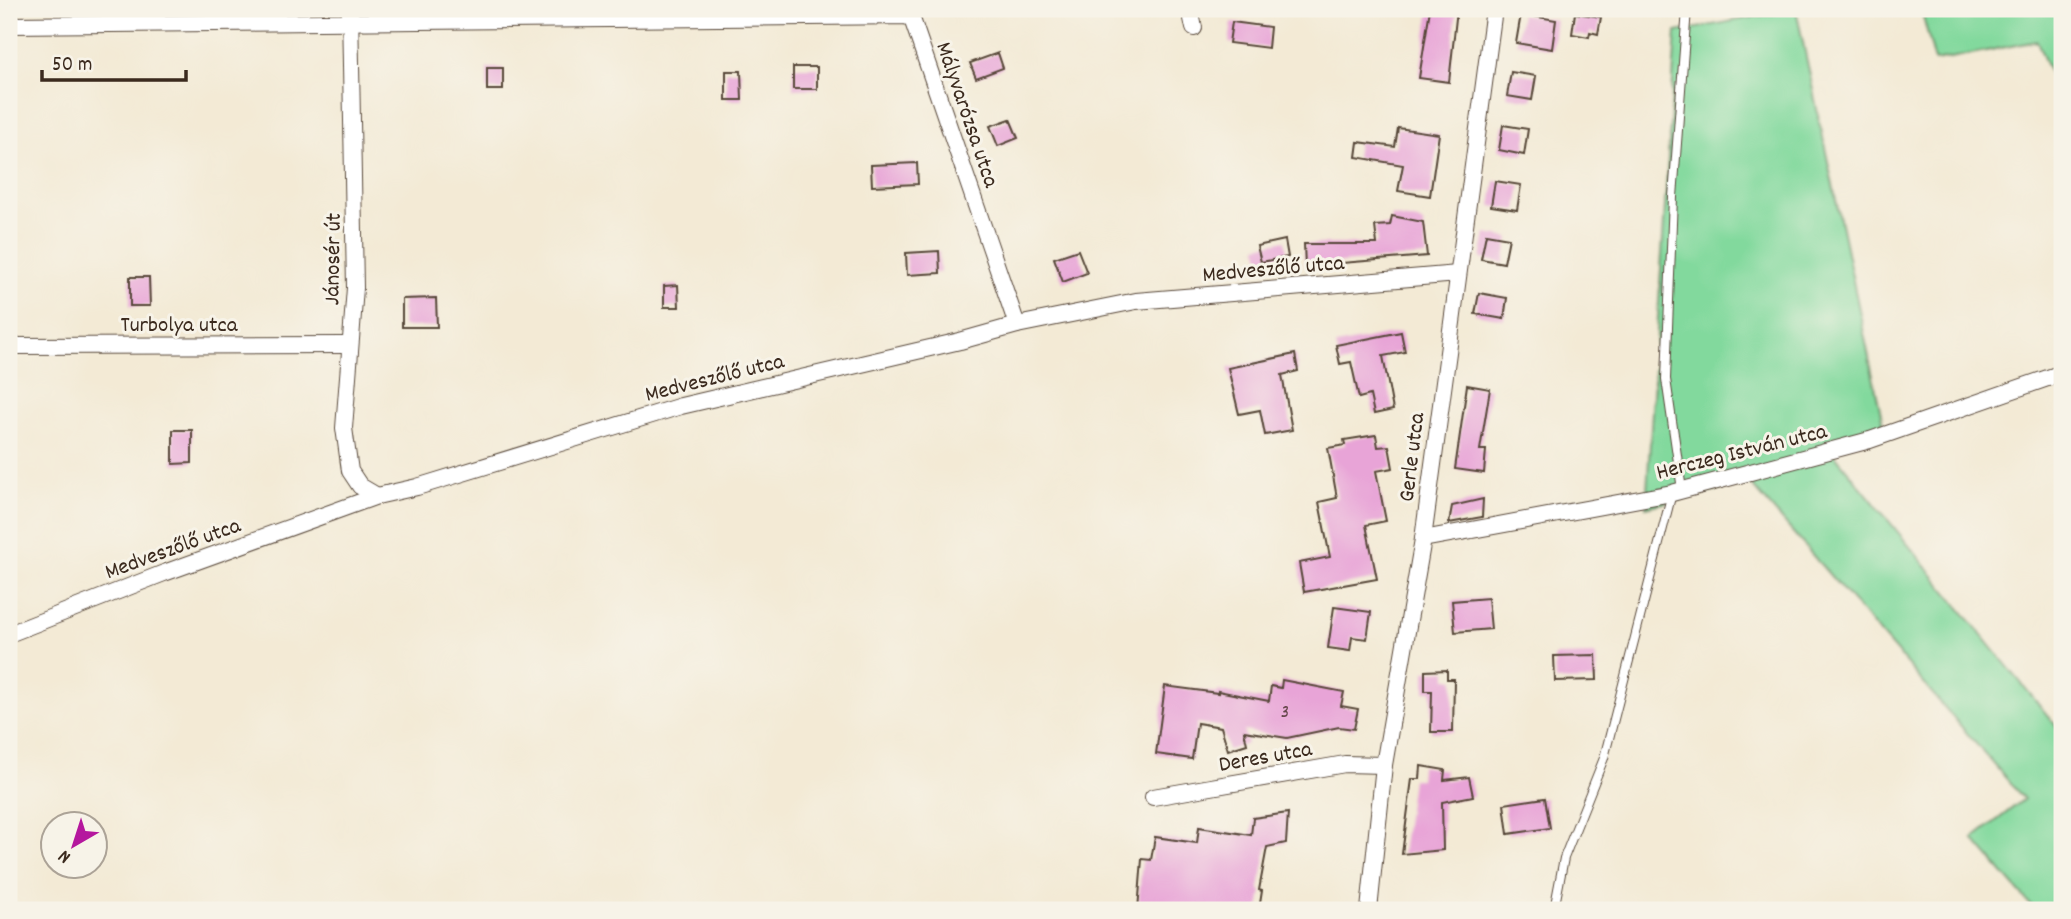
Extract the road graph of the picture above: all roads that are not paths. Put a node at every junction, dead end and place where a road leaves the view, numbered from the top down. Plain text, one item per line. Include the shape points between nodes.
1 (1190, 9) edge
2 (1494, 9) edge
3 (1687, 9) edge
4 (350, 16) edge
5 (9, 24) edge
6 (1194, 28) dead end
7 (1458, 274) junction
8 (1017, 325) junction
9 (350, 345) junction
10 (9, 346) edge
11 (2062, 373) edge
12 (1677, 491) junction
13 (377, 496) junction
14 (1423, 539) junction
15 (9, 634) edge
16 (1384, 765) junction
17 (1153, 797) dead end
18 (1369, 910) edge
19 (1554, 910) edge

1 - 6 street
2 - 7 street, Gerle utca
3 - 12 lane via 1666,379
4 - 5 street, Mályvarózsa utca
4 - 8 street, Mályvarózsa utca via 911,16
4 - 9 street, Jánosér út via 355,288
7 - 8 street, Medveszőlő utca via 1136,301
7 - 14 street, Gerle utca
8 - 13 street, Medveszőlő utca via 681,406
9 - 10 street, Turbolya utca
9 - 13 street, Jánosér út via 345,449 350,471 360,486
11 - 12 street, Herczeg István utca via 1870,440
12 - 14 street, Herczeg István utca
12 - 19 lane via 1604,758 1564,858
13 - 15 street, Medveszőlő utca
14 - 16 street, Gerle utca
16 - 17 street, Deres utca via 1345,764
16 - 18 street, Gerle utca

